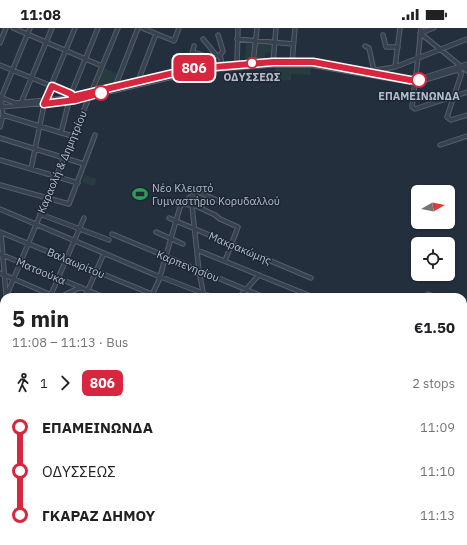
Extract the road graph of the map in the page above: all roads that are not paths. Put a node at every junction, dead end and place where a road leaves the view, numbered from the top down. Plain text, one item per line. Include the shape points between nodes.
1 (6, 28) edge
2 (13, 28) edge
3 (30, 28) edge
4 (52, 28) edge
5 (75, 28) edge
6 (98, 28) edge
7 (118, 28) edge
8 (138, 28) edge
9 (142, 28) edge
10 (179, 28) edge
11 (238, 28) edge
12 (257, 28) edge
13 (276, 28) edge
14 (295, 28) edge
15 (400, 28) edge
16 (434, 28) edge
17 (421, 30) edge
18 (27, 34) junction
19 (156, 34) junction
20 (218, 35) dead end
21 (383, 35) dead end
22 (203, 39) dead end
23 (237, 39) junction
24 (467, 39) edge
25 (256, 41) junction
26 (46, 42) junction
27 (0, 43) edge
28 (275, 43) junction
29 (293, 44) junction
30 (194, 46) dead end
31 (365, 46) dead end
32 (398, 47) junction
33 (440, 48) junction
34 (66, 51) junction
35 (219, 56) junction
36 (418, 58) junction
37 (85, 59) junction
38 (292, 62) junction
39 (253, 63) junction
40 (272, 63) junction
41 (237, 64) junction
42 (467, 64) edge
43 (0, 65) edge
44 (222, 65) junction
45 (102, 66) junction
46 (395, 67) junction
47 (465, 68) edge
48 (12, 70) junction
49 (458, 70) junction
50 (374, 71) junction
51 (366, 72) junction
52 (31, 78) junction
53 (138, 81) junction
54 (415, 82) junction
55 (52, 86) junction
56 (115, 87) junction
57 (467, 92) edge
58 (90, 94) junction
59 (454, 96) junction
60 (70, 97) junction
61 (1, 98) edge
62 (45, 102) junction
63 (21, 103) junction
64 (1, 107) edge
65 (3, 115) junction
66 (467, 115) edge
67 (40, 126) junction
68 (0, 127) edge
69 (61, 133) junction
70 (95, 135) dead end
71 (72, 136) junction
72 (467, 136) edge
73 (0, 138) edge
74 (440, 145) dead end
75 (35, 149) junction
76 (64, 157) junction
77 (0, 160) edge
78 (84, 164) junction
79 (31, 169) junction
80 (56, 177) junction
81 (78, 183) junction
82 (0, 185) edge
83 (47, 198) junction
84 (219, 201) dead end
85 (183, 204) junction
86 (192, 206) junction
87 (0, 209) edge
88 (40, 214) junction
89 (84, 218) dead end
90 (169, 218) dead end
91 (176, 221) junction
92 (36, 224) junction
93 (194, 228) junction
94 (78, 229) junction
95 (1, 232) edge
96 (156, 232) dead end
97 (112, 234) dead end
98 (171, 239) junction
99 (74, 240) junction
100 (109, 240) dead end
101 (80, 242) junction
102 (28, 243) junction
103 (183, 244) dead end
104 (232, 245) junction
105 (197, 250) junction
106 (104, 253) junction
107 (2, 255) edge
108 (165, 256) junction
109 (66, 258) junction
110 (225, 261) junction
111 (20, 262) junction
112 (96, 271) junction
113 (199, 271) junction
114 (0, 273) edge
115 (259, 274) junction
116 (5, 275) junction
117 (160, 275) junction
118 (57, 277) junction
119 (312, 278) dead end
120 (13, 279) junction
121 (81, 287) junction
122 (246, 289) junction
123 (88, 290) junction
124 (203, 292) joint
125 (301, 292) edge
126 (6, 293) edge
127 (8, 293) edge
128 (43, 293) edge
129 (51, 293) edge
130 (68, 293) edge
131 (87, 293) edge
132 (93, 293) edge
133 (145, 293) edge
134 (153, 293) edge
135 (242, 293) edge
136 (255, 293) edge

1 - 27 street
2 - 18 street
3 - 18 street
4 - 26 street
5 - 34 street
6 - 37 street
7 - 45 street, Καραολή & Δημητρίου
8 - 56 street
9 - 19 street
10 - 19 street via 174,41
11 - 23 street
12 - 25 street
13 - 28 street
14 - 29 street
15 - 32 street
16 - 17 street
17 - 33 street
17 - 36 street
18 - 26 street
18 - 48 street
19 - 53 street
20 - 35 street via 223,51
21 - 32 street via 386,47
22 - 35 street
23 - 25 street
23 - 41 street
24 - 33 street
25 - 28 street
25 - 39 street
26 - 34 street
26 - 52 street
28 - 29 street
28 - 40 street
29 - 38 street
30 - 35 street via 192,54
31 - 50 street via 369,48
32 - 46 street
33 - 36 street
33 - 47 street
34 - 37 street
34 - 55 street
35 - 44 street
36 - 46 street
36 - 54 street
37 - 45 street
37 - 60 street
38 - 40 street
38 - 51 street via 317,63
39 - 40 street
39 - 41 street
40 - 54 street via 316,66
40 - 58 street via 192,72
41 - 44 street
42 - 47 street
43 - 48 street
44 - 53 street
45 - 58 street, Καραολή & Δημητρίου
46 - 50 street
47 - 49 street
47 - 54 street
48 - 52 street
48 - 61 street
49 - 54 street
49 - 59 street via 461,75
50 - 51 street
51 - 54 street
52 - 55 street
52 - 63 street
53 - 56 street
54 - 59 street via 412,107 415,109
55 - 60 street
55 - 62 street
56 - 58 street
57 - 59 street
58 - 60 street
58 - 71 street, Καραολή & Δημητρίου
59 - 66 street via 447,117 450,120
60 - 62 street
60 - 69 street
61 - 63 street
61 - 64 street
62 - 63 street
62 - 64 street
62 - 67 street
64 - 65 street
65 - 67 street
65 - 68 street
67 - 69 street
67 - 75 street
69 - 71 street
70 - 78 street
71 - 76 street, Καραολή & Δημητρίου
72 - 74 street
73 - 75 street
75 - 76 street
75 - 79 street
76 - 78 street
76 - 80 street, Καραολή & Δημητρίου
77 - 79 street
78 - 81 street
79 - 80 street
80 - 81 street
80 - 83 street, Καραολή & Δημητρίου
81 - 83 street via 69,204
82 - 83 street
83 - 88 street, Καραολή & Δημητρίου
84 - 85 street via 198,192
85 - 86 street
85 - 91 street
86 - 93 street
86 - 104 street via 199,207 239,228
87 - 92 street
88 - 92 street, Καραολή & Δημητρίου
88 - 94 street
89 - 94 street
90 - 91 street, Μακρακώμης
91 - 93 street, Μακρακώμης
91 - 98 street
92 - 99 street
92 - 102 street, Καραολή & Δημητρίου
93 - 104 street, Μακρακώμης
93 - 105 street
94 - 99 street
94 - 100 street
95 - 102 street, Βαλαωρίτου
95 - 107 street
96 - 98 street
97 - 108 street, Καρπενησίου
98 - 103 street
98 - 108 street
99 - 101 street
99 - 109 street
101 - 106 street
101 - 117 street
102 - 109 street, Βαλαωρίτου
102 - 111 street, Καραολή & Δημητρίου
104 - 110 street
104 - 119 street, Μακρακώμης
105 - 110 street
105 - 113 street
106 - 112 street
106 - 117 street
107 - 111 street, Ματσούκα
107 - 116 street
108 - 113 street, Καρπενησίου
108 - 117 street
109 - 112 street, Βαλαωρίτου
109 - 118 street
110 - 115 street
111 - 118 street, Ματσούκα
111 - 120 street, Καραολή & Δημητρίου
112 - 123 street
112 - 133 street, Βαλαωρίτου
113 - 122 street, Καρπενησίου
113 - 124 street
114 - 116 street
115 - 122 street
115 - 125 street
116 - 120 street
116 - 126 street
117 - 124 street
117 - 134 street
118 - 121 street, Ματσούκα
118 - 129 street
120 - 127 street, Καραολή & Δημητρίου
120 - 128 street
121 - 123 street, Ματσούκα
121 - 130 street
122 - 135 street
122 - 136 street, Καρπενησίου
123 - 131 street
123 - 132 street, Ματσούκα

